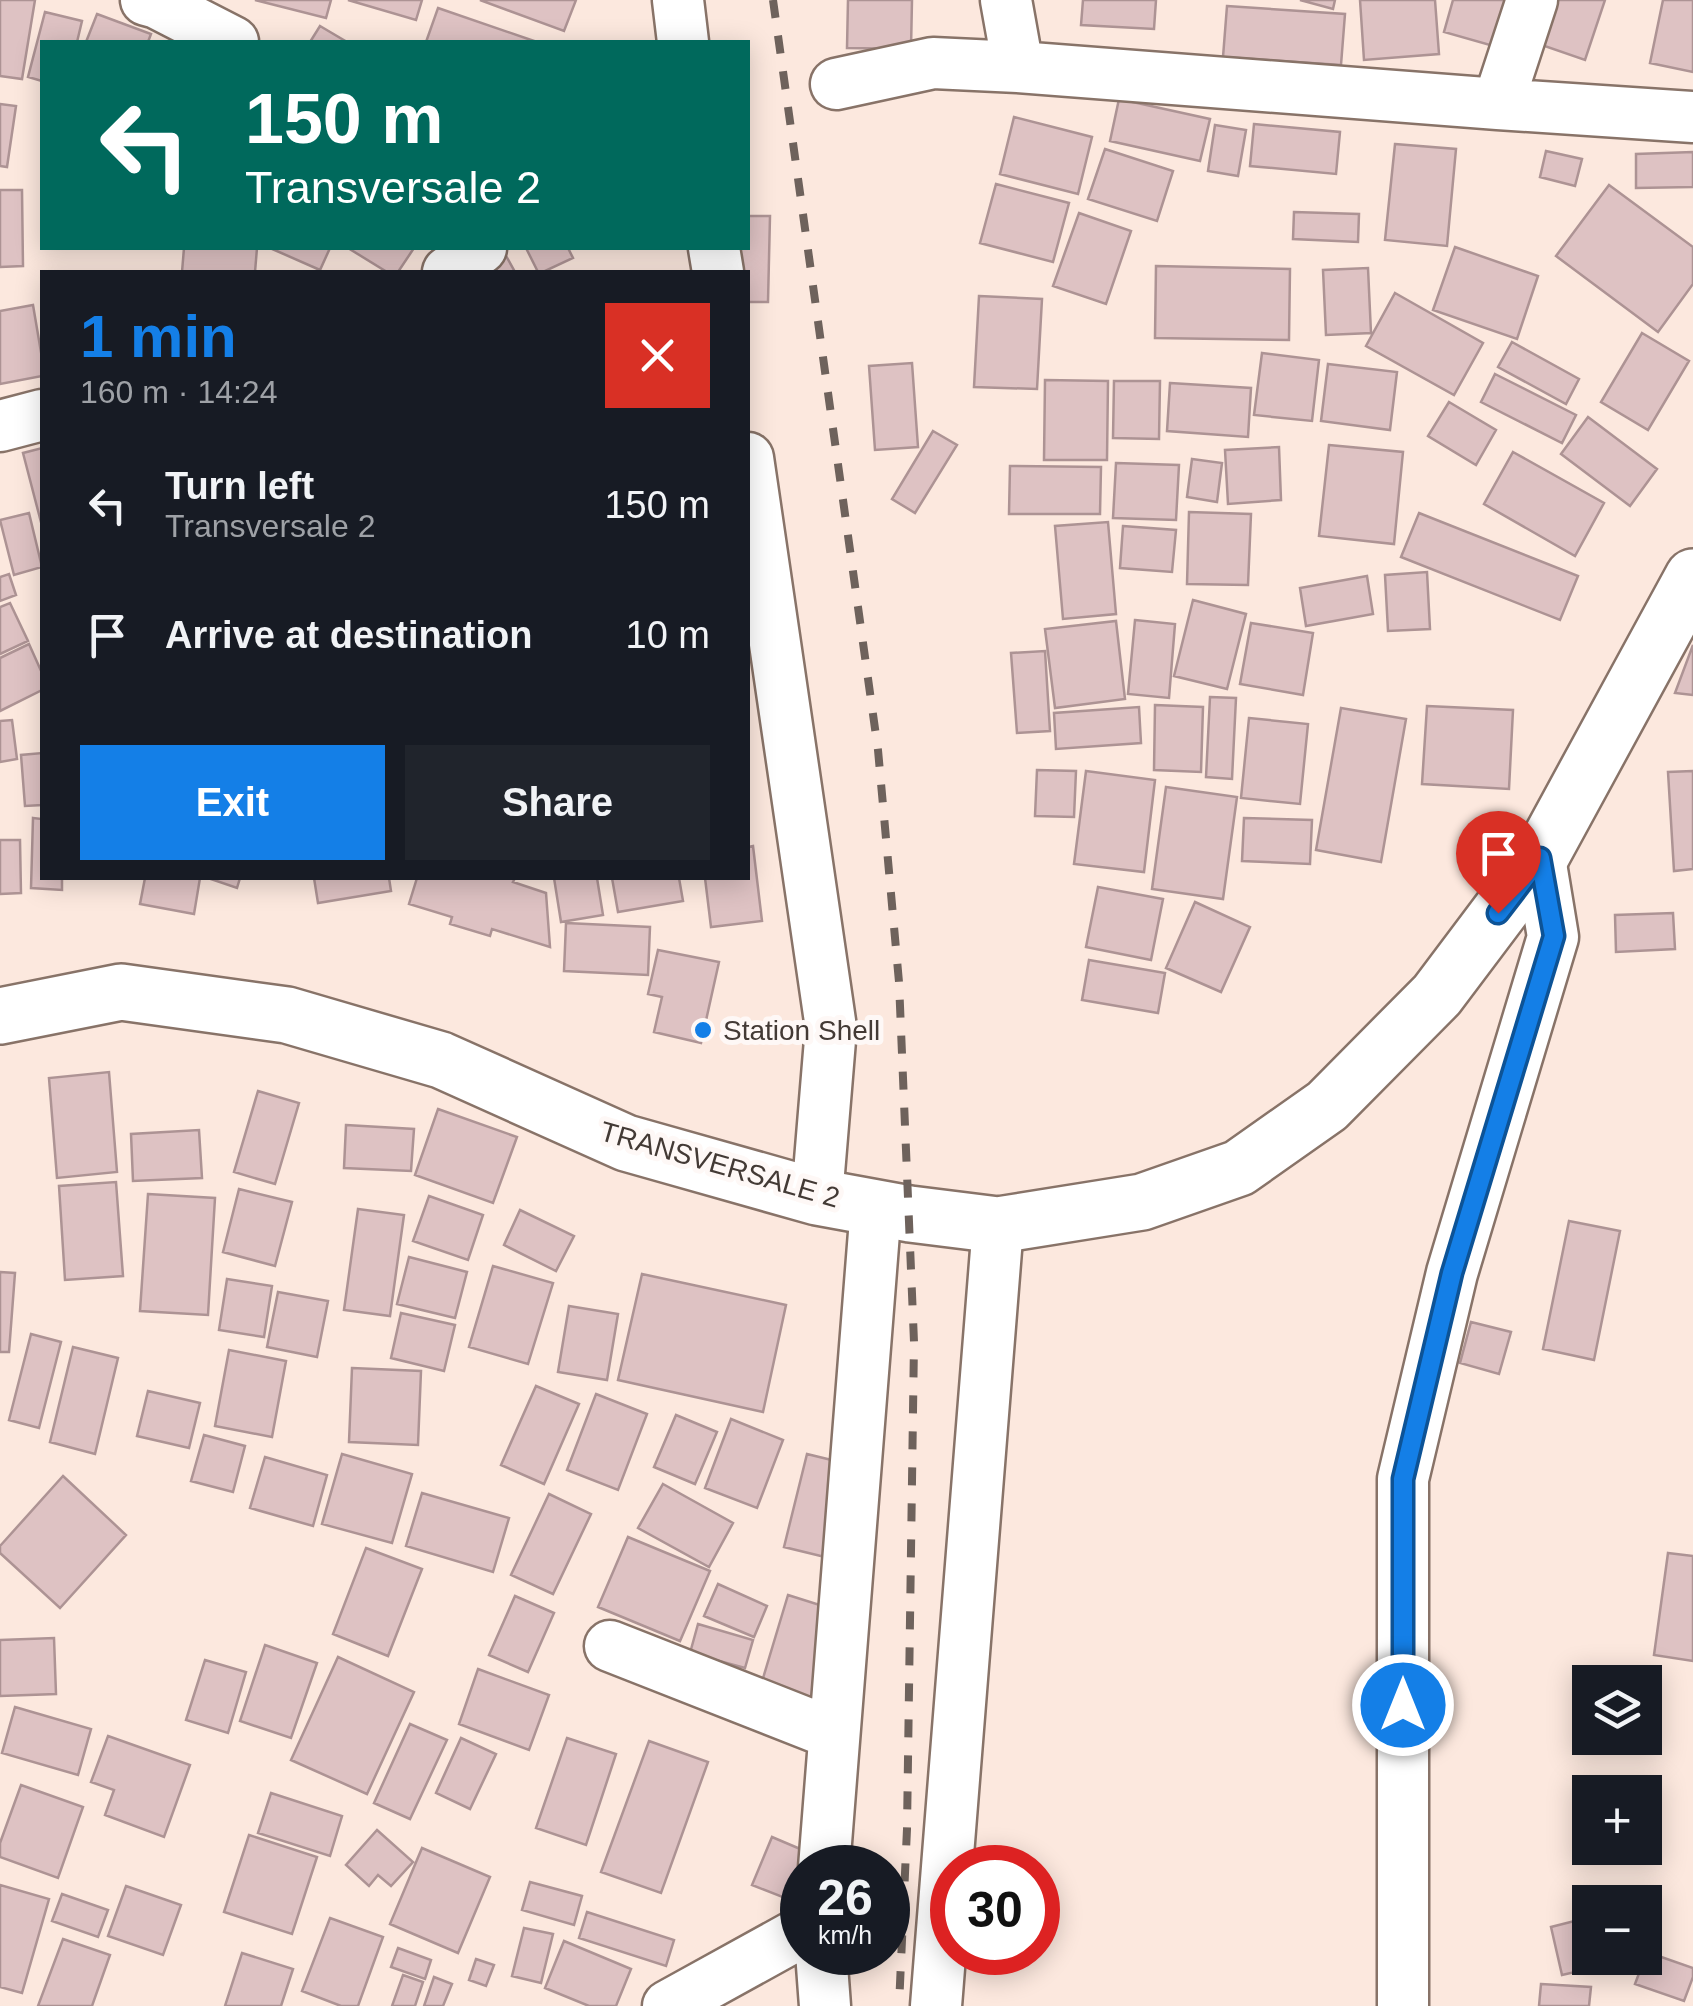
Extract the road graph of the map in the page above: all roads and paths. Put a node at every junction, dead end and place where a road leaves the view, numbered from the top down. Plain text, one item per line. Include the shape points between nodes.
1 (146, 0) edge
2 (678, 0) edge
3 (1006, 0) edge
4 (1532, 0) edge
5 (229, 40) edge
6 (683, 40) edge
7 (1018, 67) junction
8 (836, 84) dead end
9 (1498, 104) junction
10 (1693, 117) edge
11 (479, 250) edge
12 (451, 270) edge
13 (40, 416) edge
14 (0, 426) edge
15 (750, 472) edge
16 (1693, 577) edge
17 (1540, 858) junction
18 (0, 1016) edge
19 (817, 1197) junction
20 (876, 1206) junction
21 (998, 1225) junction
22 (610, 1646) dead end
23 (834, 1734) junction
24 (826, 1845) edge
25 (780, 1944) edge
26 (823, 1975) edge
27 (668, 2006) edge
28 (825, 2006) edge
29 (936, 2006) edge
30 (1403, 2006) edge

1 - 5 street
2 - 6 street
3 - 7 street
4 - 9 street
7 - 8 street via 933,62
7 - 9 street
9 - 10 street
11 - 12 street
13 - 14 street
15 - 19 street via 831,1028
16 - 17 main road, TRANSVERSALE 2
17 - 21 main road, TRANSVERSALE 2 via 1437,995 1327,1106 1239,1168 1142,1202
17 - 30 street via 1554,936 1452,1273 1403,1479
18 - 19 main road, TRANSVERSALE 2 via 121,992 286,1015 442,1060 626,1143
19 - 20 main road, TRANSVERSALE 2
20 - 21 main road, TRANSVERSALE 2
20 - 23 street
21 - 29 street
22 - 23 street
23 - 24 street
25 - 27 street
26 - 28 street

